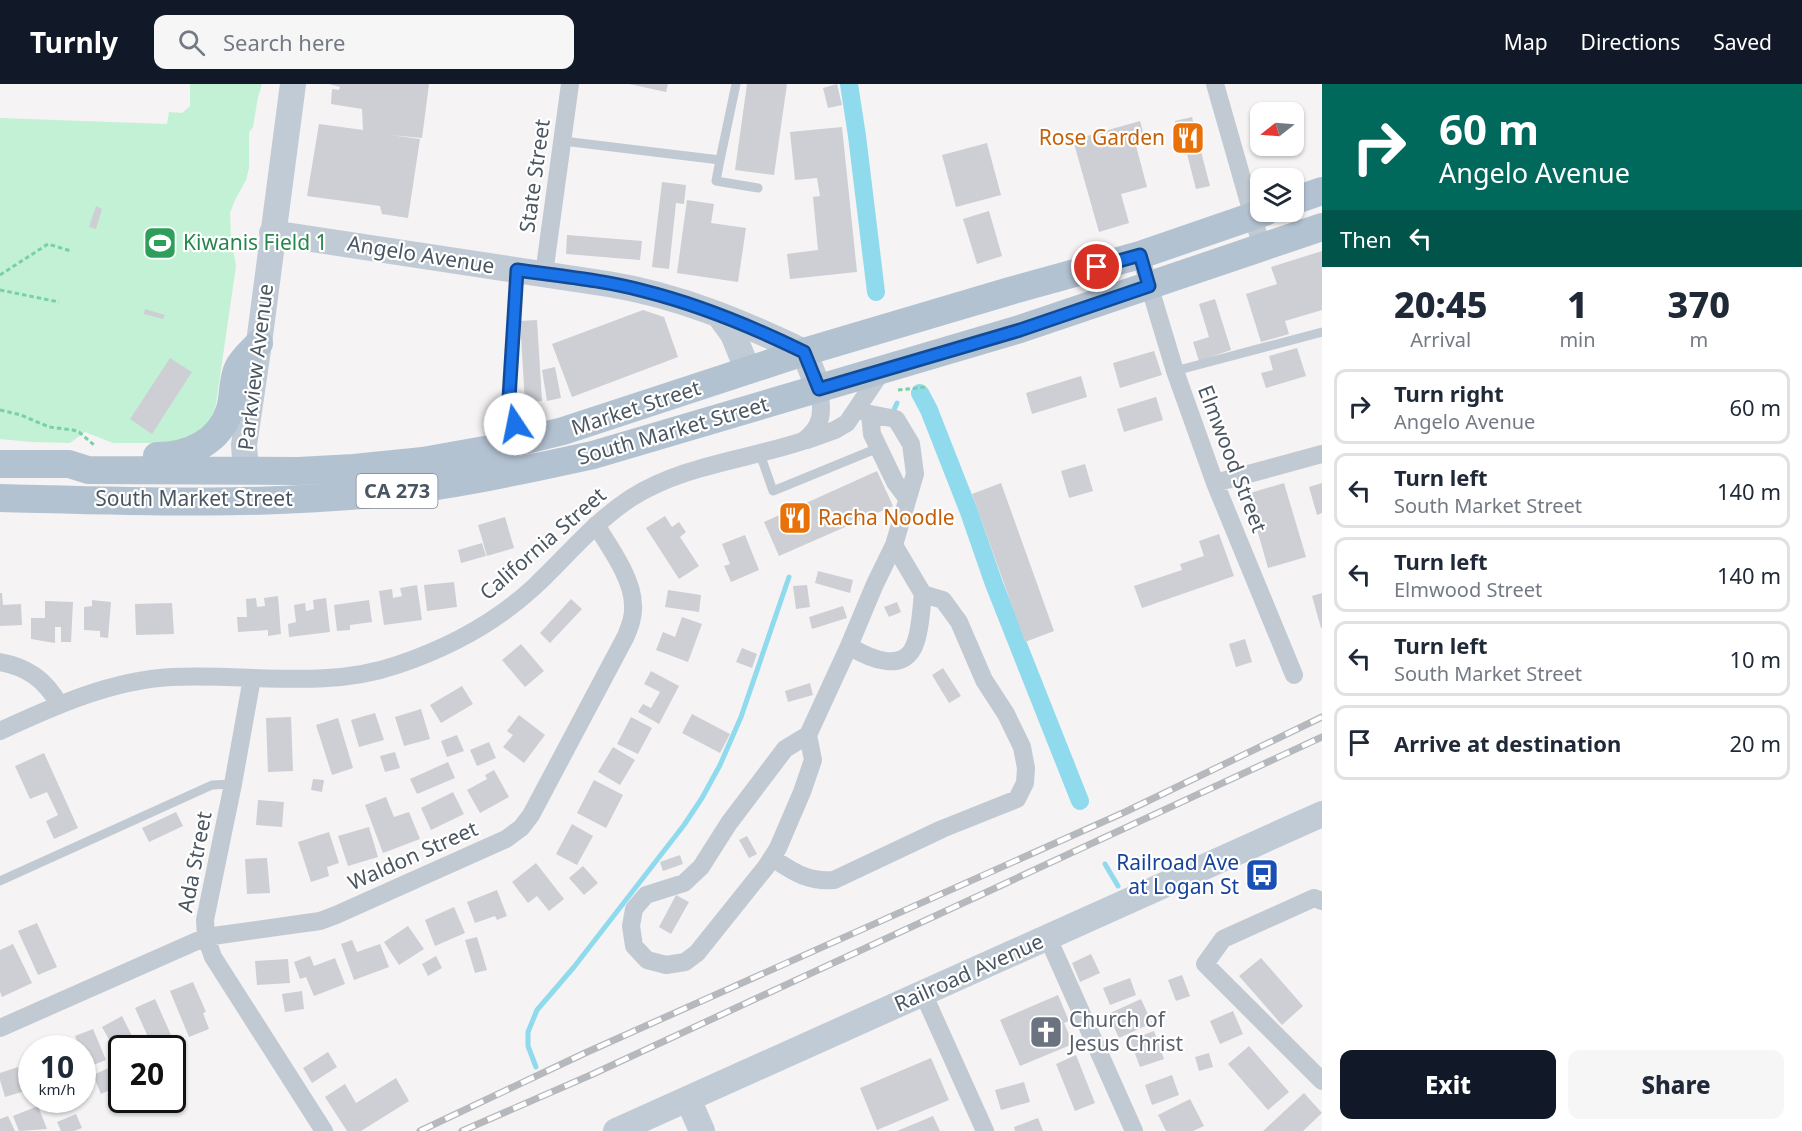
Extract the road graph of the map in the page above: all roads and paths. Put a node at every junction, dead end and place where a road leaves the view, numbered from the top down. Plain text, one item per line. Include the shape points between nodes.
1 (292, 84) edge
2 (570, 84) edge
3 (736, 84) edge
4 (1215, 84) edge
5 (563, 141) junction
6 (720, 160) junction
7 (758, 188) dead end
8 (1250, 190) edge
9 (1322, 191) edge
10 (1304, 197) edge
11 (1250, 217) edge
12 (1259, 222) edge
13 (1322, 226) edge
14 (272, 234) junction
15 (1262, 248) junction
16 (71, 251) dead end
17 (1140, 255) junction
18 (517, 270) junction
19 (544, 274) junction
20 (0, 275) edge
21 (1149, 286) junction
22 (0, 290) edge
23 (58, 302) dead end
24 (718, 315) junction
25 (1322, 332) edge
26 (259, 343) junction
27 (804, 352) junction
28 (748, 371) junction
29 (1175, 371) junction
30 (890, 381) junction
31 (926, 387) dead end
32 (819, 389) junction
33 (0, 410) edge
34 (863, 411) junction
35 (803, 441) junction
36 (519, 442) junction
37 (94, 445) dead end
38 (878, 448) junction
39 (760, 453) junction
40 (1322, 454) edge
41 (0, 464) edge
42 (69, 464) junction
43 (249, 470) junction
44 (1215, 483) junction
45 (0, 498) edge
46 (907, 498) junction
47 (94, 500) junction
48 (291, 500) junction
49 (596, 525) junction
50 (894, 545) junction
51 (923, 594) junction
52 (849, 646) junction
53 (0, 662) edge
54 (1294, 675) dead end
55 (252, 678) junction
56 (59, 704) junction
57 (0, 731) edge
58 (808, 735) junction
59 (233, 784) junction
60 (1322, 814) edge
61 (772, 858) junction
62 (0, 881) edge
63 (1322, 901) edge
64 (206, 937) junction
65 (1048, 938) junction
66 (923, 993) junction
67 (0, 1028) edge
68 (1322, 1081) edge
69 (688, 1099) junction
70 (324, 1131) edge
71 (616, 1131) edge
72 (702, 1131) edge
73 (985, 1131) edge
74 (1134, 1131) edge

1 - 14 main road, Parkview Avenue
2 - 5 street, State Street
3 - 6 lane
4 - 8 street
5 - 6 lane
5 - 19 street, State Street
6 - 7 lane via 716,181
9 - 10 main road
11 - 17 main road, CA 273
12 - 15 street
13 - 15 main road, South Market Street / CA 273
14 - 18 main road, Angelo Avenue
14 - 26 main road, Parkview Avenue
15 - 21 main road, South Market Street / CA 273
16 - 20 path via 48,244
17 - 21 street, Elmwood Street
17 - 27 main road, CA 273
18 - 19 main road, Angelo Avenue
18 - 36 lane via 509,398
19 - 24 main road, Angelo Avenue via 643,290
21 - 29 street, Elmwood Street
21 - 30 main road, South Market Street / CA 273 via 1020,330
22 - 23 path
24 - 27 main road, Angelo Avenue
24 - 28 main road via 733,334
25 - 29 lane
26 - 42 main road via 238,367 230,411 223,424 201,446 175,456 87,457
26 - 43 main road, Parkview Avenue via 244,444
27 - 28 main road, Market Street / CA 273
27 - 32 main road
28 - 36 main road, Market Street / CA 273
29 - 44 street, Elmwood Street
30 - 31 path
30 - 32 main road, South Market Street / CA 273
30 - 34 street, California Street
32 - 35 street via 821,422
32 - 48 main road, South Market Street / CA 273 via 592,455 540,466 427,488
33 - 37 path via 50,427 73,430
34 - 35 street, California Street via 841,427
34 - 38 street
34 - 46 street via 896,419 911,444 915,474
35 - 39 street, California Street
36 - 43 main road, Market Street / CA 273 via 389,465
38 - 39 lane via 773,491
38 - 46 street
39 - 49 street, California Street via 656,485
40 - 44 street
41 - 42 main road, South Market Street / CA 273
42 - 43 main road, South Market Street / CA 273 via 88,470
43 - 47 main road via 214,489 116,488
43 - 48 main road via 256,479
44 - 54 street, Elmwood Street
45 - 47 main road, South Market Street / CA 273
46 - 50 street
47 - 48 main road, South Market Street / CA 273
49 - 55 street, California Street via 511,606 440,649 386,669 353,676
49 - 64 street, Waldon Street via 629,583 633,613 626,636 521,828 506,839 320,921
50 - 51 street
50 - 52 street
51 - 52 street via 916,642 908,655 884,662
51 - 61 street via 943,600 959,622 984,680 1022,747 1025,783 1017,799 834,880 804,878
52 - 58 street
53 - 56 street via 26,669 38,677
55 - 56 street, California Street via 191,676 134,681
55 - 59 street, Ada Street
56 - 57 street, California Street
58 - 61 street via 813,760
58 - 61 street via 785,749 701,867 684,883 646,895 634,909 634,946 647,960 666,965 685,963
59 - 62 lane via 212,784
59 - 64 street, Ada Street
60 - 65 main road, Railroad Avenue
63 - 68 street via 1314,898 1223,939 1205,964
64 - 67 street, Waldon Street
64 - 70 street, Ada Street via 213,957
65 - 66 main road, Railroad Avenue
65 - 74 street
66 - 69 main road, Railroad Avenue
66 - 73 street
69 - 71 main road, Railroad Avenue
69 - 72 main road

